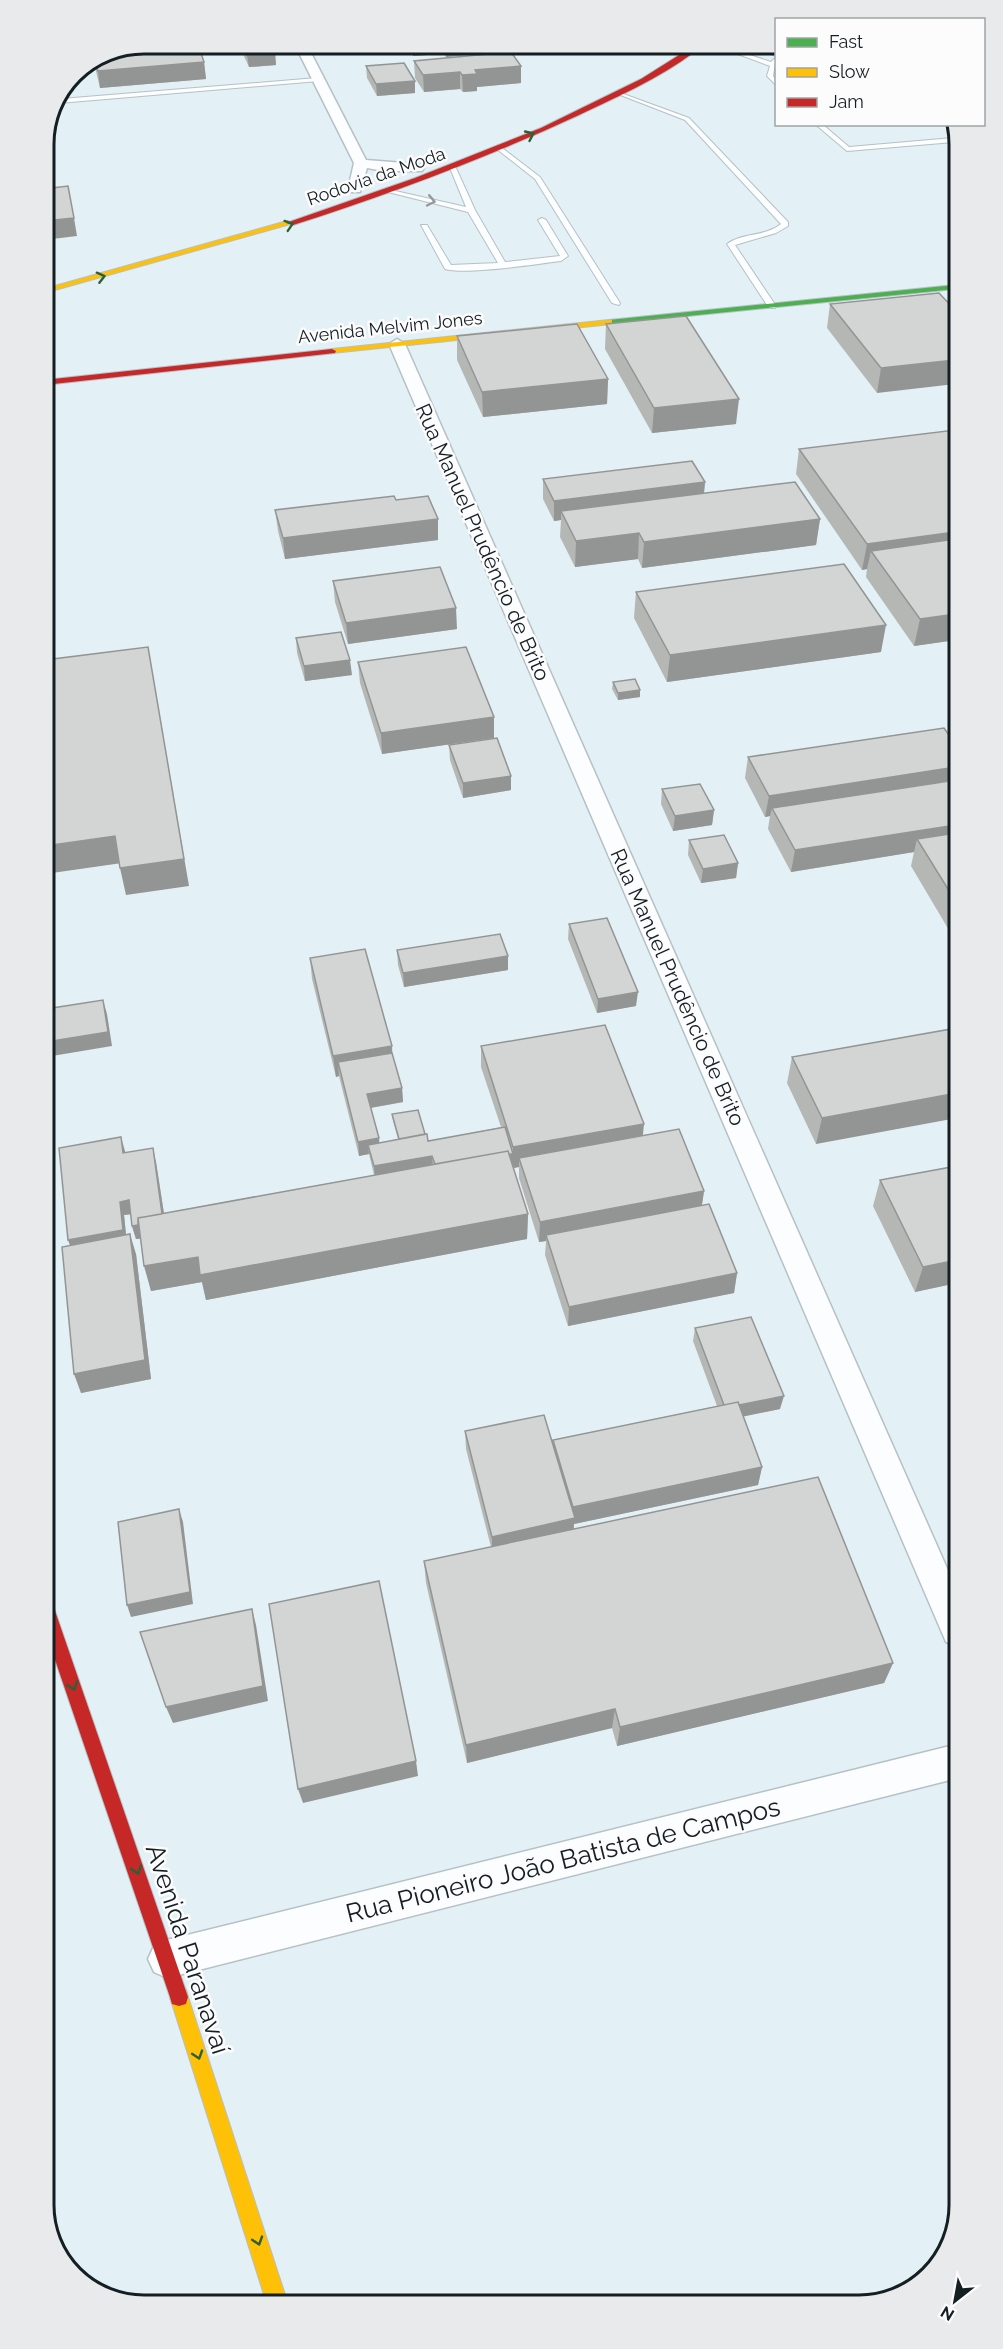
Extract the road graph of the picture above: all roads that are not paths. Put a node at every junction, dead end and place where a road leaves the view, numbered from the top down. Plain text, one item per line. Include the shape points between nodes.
1 (305, 54) edge
2 (686, 54) edge
3 (742, 54) edge
4 (775, 62) edge
5 (316, 80) junction
6 (775, 80) edge
7 (620, 93) junction
8 (66, 101) edge
9 (820, 126) edge
10 (497, 133) dead end
11 (949, 140) edge
12 (500, 149) junction
13 (361, 163) junction
14 (417, 168) junction
15 (453, 168) junction
16 (355, 189) junction
17 (391, 192) junction
18 (300, 205) dead end
19 (471, 210) junction
20 (542, 220) dead end
21 (424, 226) dead end
22 (212, 230) dead end
23 (168, 242) dead end
24 (503, 265) junction
25 (54, 288) edge
26 (949, 288) edge
27 (616, 303) dead end
28 (772, 306) junction
29 (397, 344) junction
30 (54, 382) edge
31 (949, 1610) edge
32 (54, 1631) edge
33 (949, 1763) edge
34 (167, 1959) junction
35 (275, 2295) edge

1 - 5 street
2 - 7 main road, Rodovia da Moda
3 - 4 lane via 752,60
4 - 6 lane via 770,76
5 - 8 lane
5 - 13 street
12 -> 7 main road, Rodovia da Moda
7 - 28 lane via 687,119 785,224 778,232 740,238 731,244
9 - 11 lane via 847,148
10 - 14 main road, Rodovia da Moda
12 - 15 main road, Rodovia da Moda
12 - 27 lane via 538,178
13 - 14 street
13 - 16 street
14 - 16 main road, Rodovia da Moda
15 - 17 main road, Rodovia da Moda
15 - 19 lane
16 - 18 main road, Rodovia da Moda
17 -> 19 lane
25 -> 17 main road, Rodovia da Moda via 262,234
19 - 24 lane
20 - 24 lane via 564,256
21 - 24 lane via 448,267
22 - 23 main road
26 - 28 main road, Avenida Melvim Jones
28 - 29 main road, Avenida Melvim Jones
29 - 30 main road, Avenida Melvim Jones
29 - 31 street, Rua Manuel Prudêncio de Brito
32 -> 34 main road, Avenida Paranavaí
33 - 34 street, Rua Pioneiro João Batista de Campos
34 -> 35 main road, Avenida Paranavaí

